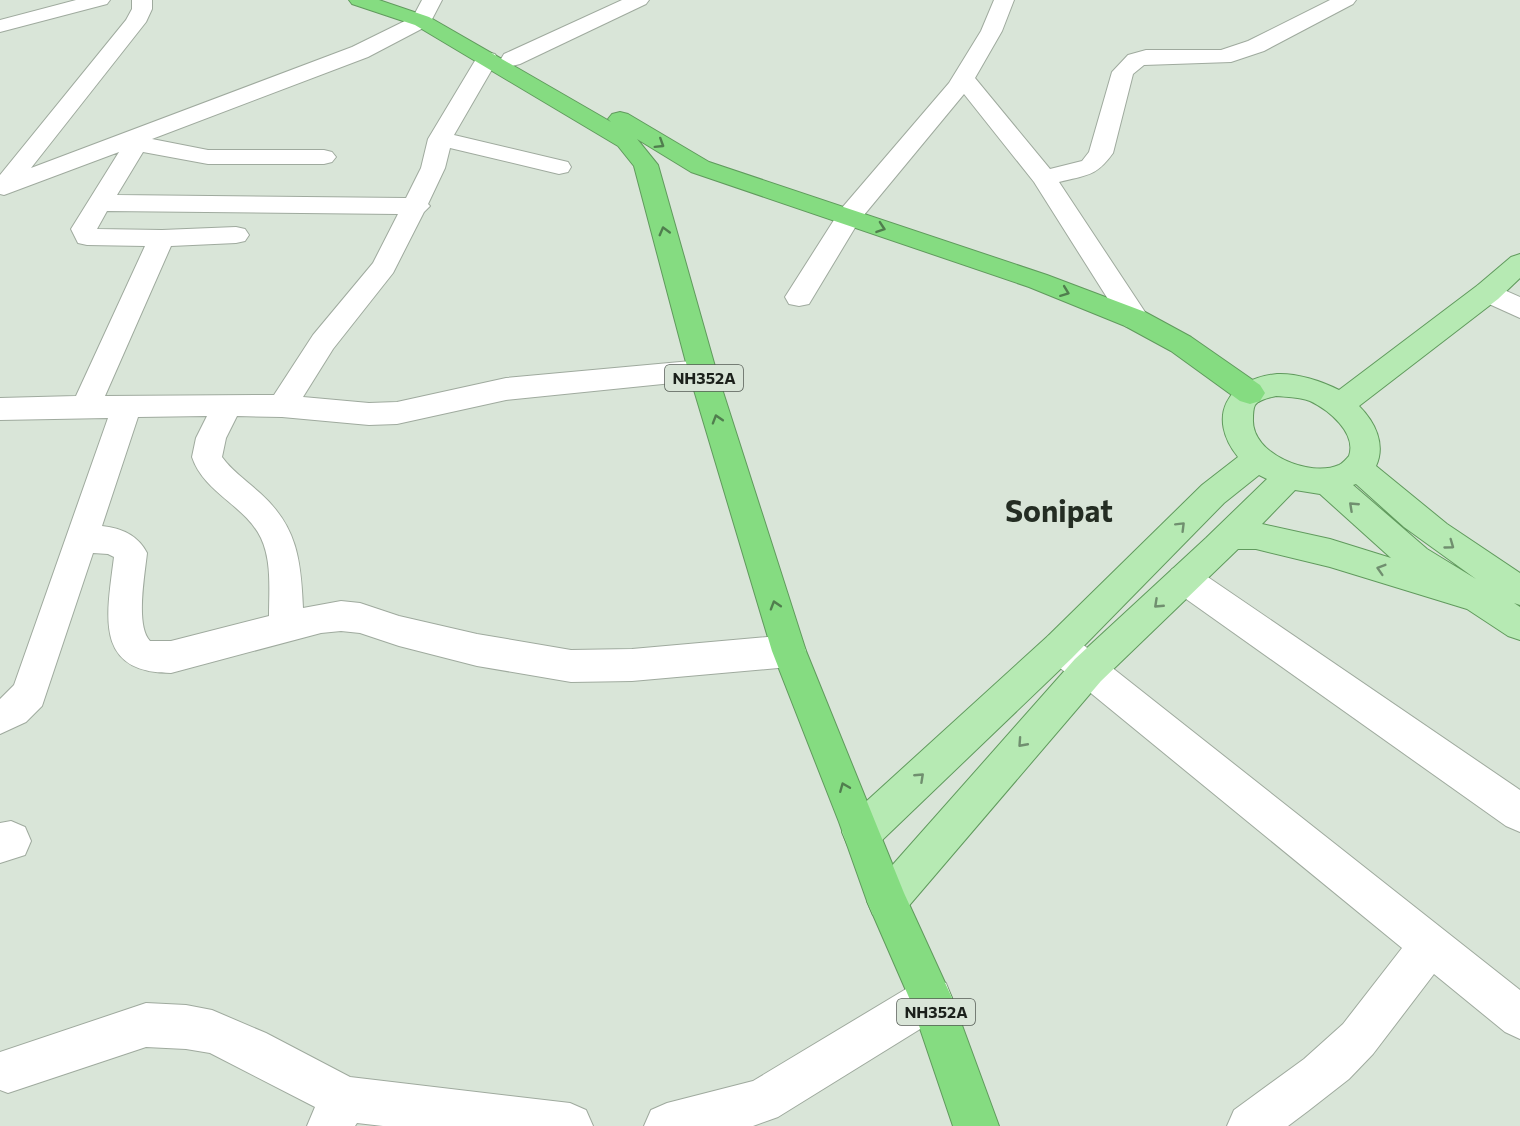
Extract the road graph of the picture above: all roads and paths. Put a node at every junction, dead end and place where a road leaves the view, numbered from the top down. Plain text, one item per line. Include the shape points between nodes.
1 (100, 0) edge
2 (142, 0) edge
3 (359, 0) edge
4 (639, 0) edge
5 (1004, 0) edge
6 (1346, 0) edge
7 (423, 7) edge
8 (0, 26) edge
9 (500, 59) junction
10 (964, 79) junction
11 (440, 139) junction
12 (131, 142) junction
13 (324, 157) dead end
14 (559, 167) dead end
15 (1044, 178) junction
16 (2, 189) edge
17 (101, 203) junction
18 (417, 206) junction
19 (849, 217) junction
20 (236, 235) dead end
21 (162, 238) junction
22 (1520, 263) edge
23 (1488, 292) junction
24 (799, 297) dead end
25 (1520, 309) edge
26 (1135, 319) junction
27 (702, 370) junction
28 (1250, 393) junction
29 (1340, 405) junction
30 (227, 406) junction
31 (282, 406) junction
32 (126, 407) junction
33 (85, 408) junction
34 (0, 409) edge
35 (1258, 459) junction
36 (1358, 466) junction
37 (1291, 475) junction
38 (1327, 481) junction
39 (1230, 536) junction
40 (81, 540) junction
41 (1184, 579) junction
42 (1520, 591) edge
43 (1477, 598) junction
44 (1520, 625) edge
45 (287, 627) junction
46 (789, 651) junction
47 (1074, 658) junction
48 (0, 717) edge
49 (1520, 813) edge
50 (862, 832) junction
51 (887, 901) junction
52 (1430, 943) junction
53 (931, 998) junction
54 (1520, 1017) edge
55 (8, 1071) dead end
56 (338, 1113) edge
57 (766, 1113) edge
58 (570, 1126) edge
59 (667, 1126) edge
60 (976, 1126) edge
61 (1250, 1126) edge

1 - 8 street
2 - 16 street via 136,22
3 - 7 highway, NH352A
4 - 9 street
5 - 10 street via 991,34
6 - 15 street via 1256,46 1223,57 1136,60 1123,72 1096,161 1091,166
7 - 9 highway, NH352A
7 - 12 street via 360,52
9 - 11 street
9 -> 19 highway via 700,167
27 -> 9 highway, NH352A via 646,165 626,141
10 - 15 street
10 - 19 street
11 - 14 street
11 - 18 street via 434,168
12 - 13 street via 208,157
12 - 16 street
12 - 17 street
15 - 26 street
17 - 18 street
17 - 21 street via 84,229 87,237
18 - 31 street via 384,267 322,342
19 - 24 street
19 -> 26 highway via 1038,281
20 - 21 street
21 - 33 street
22 - 23 main road
23 - 25 street
23 - 29 main road
26 - 28 highway via 1181,345
27 - 31 street via 506,389 382,414
46 -> 27 highway, NH352A
28 - 29 main road via 1276,385 1293,386 1321,394
28 - 35 main road via 1240,402 1235,422 1241,440
29 - 36 main road via 1356,421 1366,441 1364,459
30 - 31 street
30 - 32 street
30 - 45 street via 207,457 210,468 250,500 275,532 282,558
32 - 33 street
32 - 40 street
33 - 34 street
35 - 37 main road
47 -> 35 main road via 1213,494
36 - 38 main road via 1353,472
36 -> 42 main road via 1393,501 1450,546
37 - 38 main road via 1307,481
37 - 39 main road
43 -> 38 main road via 1416,559
39 - 41 main road
43 -> 39 main road via 1330,553 1256,536
40 - 45 street via 113,540 123,543 131,553 125,619 128,638 136,652 171,657
40 - 48 street via 29,694 21,706
41 -> 47 main road
41 - 49 street
43 - 44 main road
45 - 46 street via 321,618 360,618 477,650 571,666 632,665
50 -> 46 highway, NH352A
50 -> 47 main road
47 -> 51 main road
47 - 52 street
50 - 51 highway, NH352A
51 - 53 highway, NH352A
52 - 54 street
52 - 61 street via 1357,1041
53 - 57 street
53 - 60 highway, NH352A
55 - 56 street via 146,1025 165,1024 212,1032 249,1049
56 - 58 street
57 - 59 street

